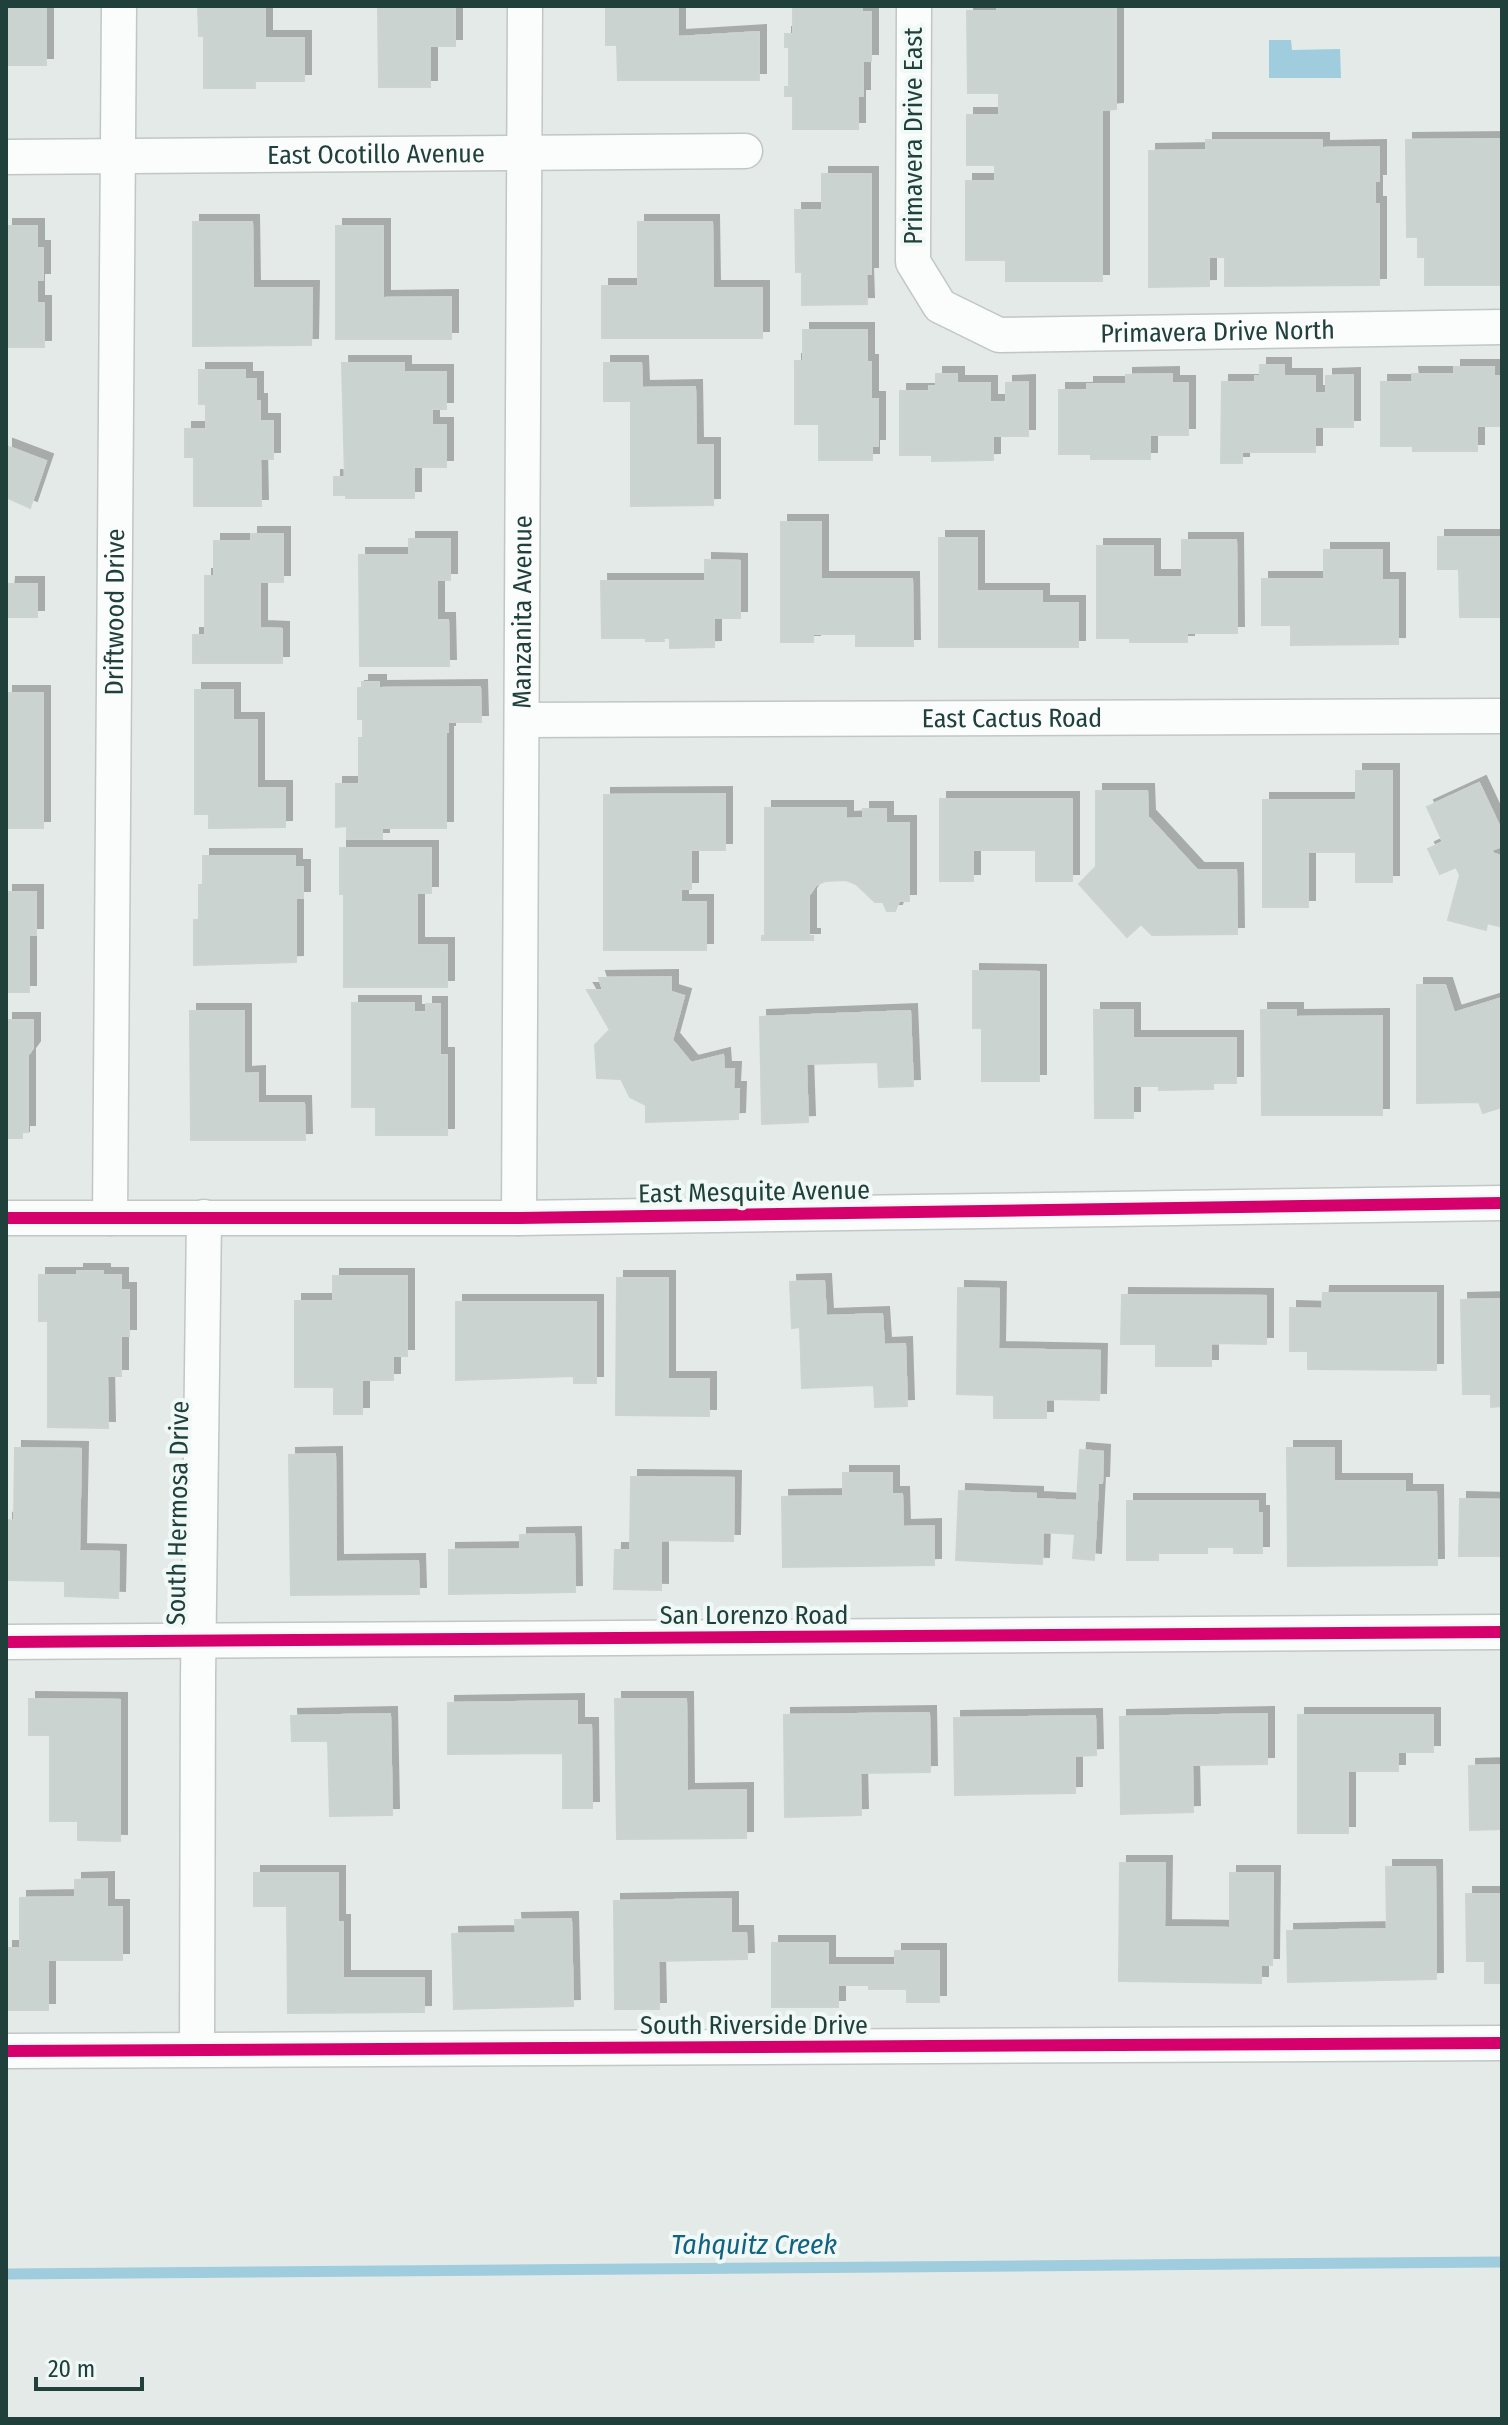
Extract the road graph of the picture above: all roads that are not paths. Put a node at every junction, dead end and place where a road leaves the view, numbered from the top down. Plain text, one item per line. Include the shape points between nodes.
1 (119, 6) edge
2 (525, 6) edge
3 (914, 6) edge
4 (745, 151) dead end
5 (524, 152) junction
6 (118, 156) junction
7 (6, 157) edge
8 (940, 306) joint
9 (1502, 327) edge
10 (1502, 716) edge
11 (522, 720) junction
12 (1502, 1179) edge
13 (1486, 1203) edge
14 (204, 1217) junction
15 (6, 1218) edge
16 (110, 1218) junction
17 (519, 1218) junction
18 (1502, 1632) edge
19 (198, 1641) junction
20 (6, 1642) edge
21 (1502, 2043) edge
22 (197, 2049) junction
23 (6, 2051) edge

1 - 6 street, Driftwood Drive
2 - 5 street, Manzanita Avenue
3 - 8 street, Primavera Drive East via 913,262
4 - 5 street, East Ocotillo Avenue
5 - 6 street, East Ocotillo Avenue
5 - 11 street, Manzanita Avenue
6 - 7 street, East Ocotillo Avenue
6 - 16 street, Driftwood Drive
8 - 9 street, Primavera Drive North via 999,335
10 - 11 street, East Cactus Road
11 - 17 street, Manzanita Avenue
12 - 13 street via 1485,1185
13 - 17 street, East Mesquite Avenue
14 - 16 street, East Mesquite Avenue
14 - 17 street, East Mesquite Avenue
14 - 19 street, South Hermosa Drive
15 - 16 street, East Mesquite Avenue
18 - 19 street, San Lorenzo Road
19 - 20 street, San Lorenzo Road
19 - 22 street, South Hermosa Drive
21 - 22 street, South Riverside Drive
22 - 23 street, South Riverside Drive

